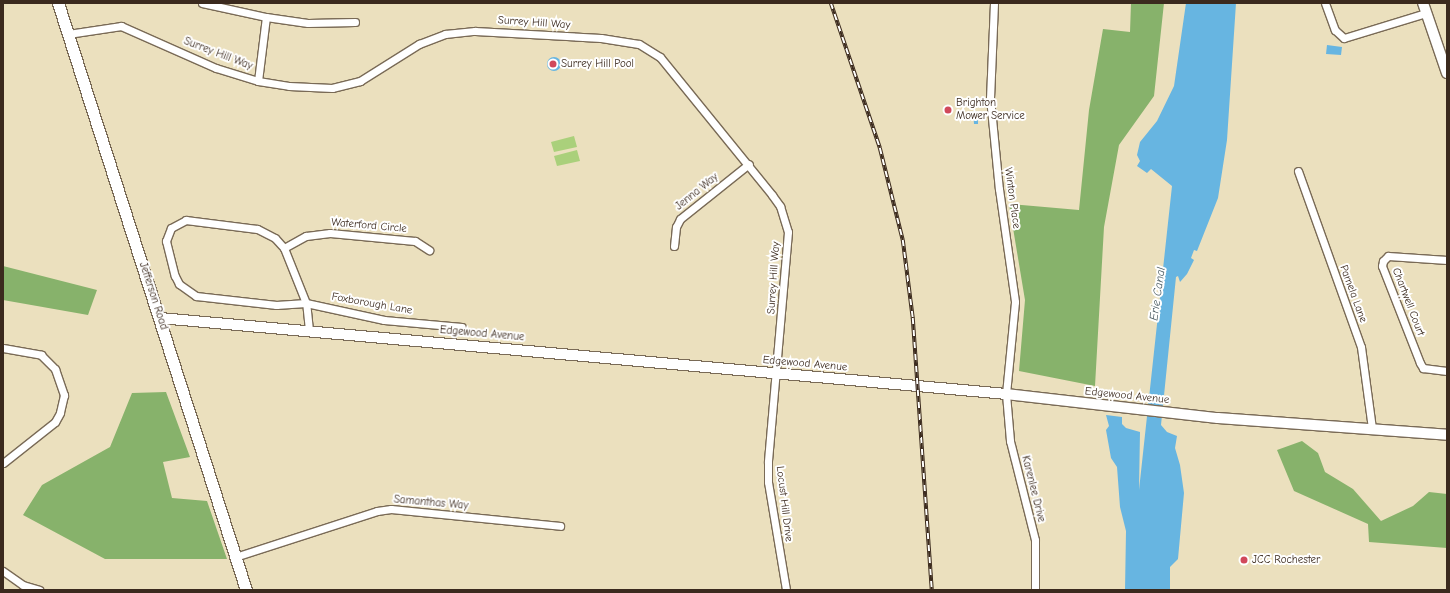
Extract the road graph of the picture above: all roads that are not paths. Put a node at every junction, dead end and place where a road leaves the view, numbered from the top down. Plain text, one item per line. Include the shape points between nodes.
1 (58, 3) edge
2 (202, 3) edge
3 (994, 3) edge
4 (1325, 3) edge
5 (1425, 8) edge
6 (266, 17) junction
7 (354, 22) dead end
8 (68, 34) junction
9 (1447, 74) edge
10 (258, 81) junction
11 (749, 164) junction
12 (1298, 171) dead end
13 (674, 246) dead end
14 (284, 248) junction
15 (429, 250) dead end
16 (1447, 260) edge
17 (306, 303) junction
18 (160, 318) junction
19 (462, 327) dead end
20 (309, 330) junction
21 (3, 348) edge
22 (1447, 372) edge
23 (777, 373) junction
24 (1006, 394) junction
25 (1372, 428) junction
26 (1447, 434) edge
27 (3, 463) edge
28 (560, 526) dead end
29 (235, 556) junction
30 (3, 571) edge
31 (39, 590) edge
32 (246, 590) edge
33 (786, 590) edge
34 (1035, 590) edge

1 - 8 main road, Jefferson Road
2 - 6 street
3 - 24 street, Winton Place via 991,106 998,189 1015,302
4 - 5 street via 1335,30 1344,38
5 - 9 street
6 - 7 street via 308,23
6 - 10 street
8 - 10 street, Surrey Hill Way via 121,26 216,68
8 - 18 main road, Jefferson Road
10 - 11 street, Surrey Hill Way via 289,86 345,86 374,73 419,44 445,34 475,31 601,38 639,44 660,56 672,69
11 - 13 street, Jenna Way via 680,219 676,227
11 - 23 street, Surrey Hill Way via 780,206 788,232
12 - 25 street, Pamela Lane via 1361,347
14 - 15 street, Waterford Circle via 306,236 330,233 415,241
14 - 17 street
14 - 17 street, Foxborough Lane via 275,238 256,229 186,220 171,228 166,238 177,280 196,296 276,305
16 - 22 street, Chartwell Court via 1388,256 1382,266 1423,368
17 - 19 street, Foxborough Lane via 384,320
17 - 20 street
18 - 20 street, Edgewood Avenue
18 - 29 main road, Jefferson Road
20 - 23 street, Edgewood Avenue
21 - 27 street via 33,352 49,361 64,395 60,413 49,428
23 - 24 street, Edgewood Avenue
23 - 33 street, Locust Hill Drive via 768,482
24 - 25 street, Edgewood Avenue via 1186,415
24 - 34 street, Karenlee Drive via 1010,441 1035,540
25 - 26 street, Edgewood Avenue
28 - 29 street, Samanthas Way via 391,509 377,511
29 - 32 main road, Jefferson Road
30 - 31 street via 23,585

